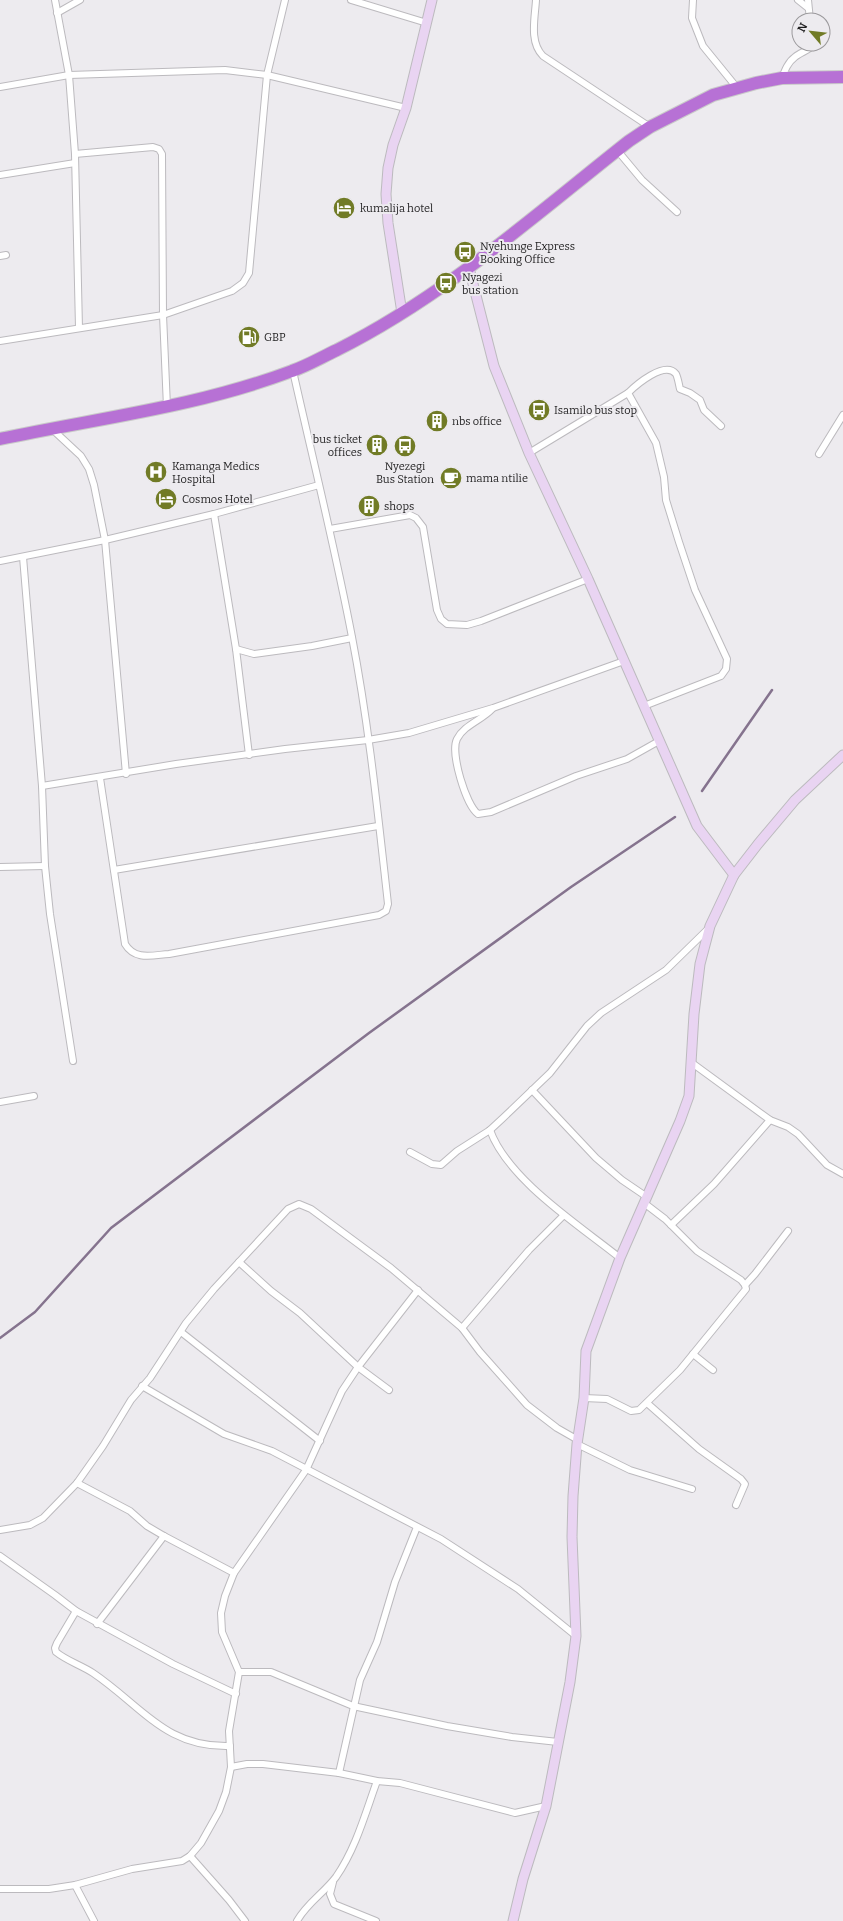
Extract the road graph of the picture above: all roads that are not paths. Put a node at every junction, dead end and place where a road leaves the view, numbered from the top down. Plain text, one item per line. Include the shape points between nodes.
1 (54, 0) edge
2 (80, 0) edge
3 (285, 0) edge
4 (351, 0) edge
5 (432, 0) edge
6 (536, 0) edge
7 (693, 0) edge
8 (798, 0) edge
9 (808, 0) edge
10 (808, 8) junction
11 (809, 12) edge
12 (57, 13) junction
13 (427, 23) junction
14 (804, 52) edge
15 (69, 75) junction
16 (267, 75) junction
17 (843, 77) edge
18 (782, 78) junction
19 (0, 87) edge
20 (738, 89) junction
21 (406, 108) junction
22 (650, 127) junction
23 (618, 150) junction
24 (75, 154) junction
25 (74, 163) junction
26 (0, 175) edge
27 (677, 212) dead end
28 (469, 268) junction
29 (402, 313) junction
30 (163, 315) junction
31 (79, 328) junction
32 (0, 341) edge
33 (293, 371) junction
34 (628, 393) junction
35 (167, 408) junction
36 (843, 415) edge
37 (721, 426) dead end
38 (51, 428) junction
39 (0, 439) edge
40 (529, 453) junction
41 (819, 454) dead end
42 (319, 485) junction
43 (214, 514) junction
44 (330, 529) junction
45 (106, 540) junction
46 (23, 557) junction
47 (0, 561) edge
48 (588, 579) junction
49 (352, 638) junction
50 (236, 649) junction
51 (624, 661) junction
52 (644, 706) junction
53 (493, 708) junction
54 (368, 740) junction
55 (659, 741) junction
56 (249, 755) junction
57 (843, 755) edge
58 (126, 774) junction
59 (100, 778) junction
60 (42, 786) junction
61 (378, 826) junction
62 (45, 866) junction
63 (0, 867) edge
64 (114, 870) junction
65 (734, 875) junction
66 (710, 926) junction
67 (73, 1061) dead end
68 (692, 1063) junction
69 (532, 1090) junction
70 (34, 1096) dead end
71 (0, 1102) edge
72 (770, 1120) junction
73 (490, 1130) junction
74 (410, 1152) dead end
75 (843, 1174) edge
76 (646, 1200) junction
77 (563, 1216) junction
78 (671, 1225) junction
79 (788, 1231) dead end
80 (620, 1258) junction
81 (239, 1262) junction
82 (745, 1284) junction
83 (418, 1290) junction
84 (462, 1328) junction
85 (181, 1332) junction
86 (693, 1354) junction
87 (358, 1367) junction
88 (713, 1370) dead end
89 (142, 1386) junction
90 (389, 1390) dead end
91 (584, 1398) junction
92 (648, 1403) junction
93 (320, 1441) junction
94 (578, 1442) junction
95 (306, 1470) junction
96 (77, 1483) junction
97 (692, 1489) dead end
98 (736, 1505) dead end
99 (418, 1527) junction
100 (0, 1530) edge
101 (164, 1536) junction
102 (0, 1556) edge
103 (234, 1573) junction
104 (76, 1611) junction
105 (97, 1624) junction
106 (576, 1636) junction
107 (239, 1672) junction
108 (236, 1694) junction
109 (353, 1706) junction
110 (558, 1742) junction
111 (230, 1746) junction
112 (231, 1767) junction
113 (338, 1773) junction
114 (376, 1781) junction
115 (546, 1806) junction
116 (190, 1856) junction
117 (334, 1879) junction
118 (75, 1885) junction
119 (0, 1889) edge
120 (94, 1921) edge
121 (245, 1921) edge
122 (297, 1921) edge
123 (376, 1921) edge
124 (513, 1921) edge

1 - 12 street
2 - 12 street
3 - 16 street
4 - 13 street
5 - 13 street
6 - 22 street via 537,50 548,60
7 - 20 street via 692,18 703,46
8 - 10 street
9 - 10 street
10 - 11 street
12 - 15 street
13 - 21 street
14 - 18 street via 789,63
15 - 16 street via 225,70
15 - 19 street
15 - 24 street
16 - 21 street
16 - 30 street via 249,273 243,283 232,291
17 - 18 highway
18 - 20 highway
20 - 22 highway via 704,99
21 - 29 street via 393,145 386,194 388,224
22 - 23 highway
23 - 27 street via 642,180
23 - 28 highway
24 - 25 street
24 - 30 street via 153,147 159,149 162,154
25 - 26 street
25 - 31 street
28 - 29 highway
28 - 40 street via 494,366
29 - 33 highway via 372,332
30 - 31 street
30 - 35 street
31 - 32 street
33 - 35 highway via 226,394
33 - 42 street
34 - 37 street via 654,374 664,370 671,371 677,375 680,389 700,400 704,410
34 - 40 street
34 - 52 street via 656,443 666,500 678,542 695,590 727,659 722,676
35 - 38 highway
36 - 41 street
38 - 39 highway
38 - 45 street via 81,456 89,469
40 - 48 street
42 - 43 street
42 - 44 street
43 - 45 street
43 - 50 street
44 - 48 street via 410,515 421,522 437,610 447,624 467,625 481,621
44 - 49 street
45 - 46 street
45 - 58 street
46 - 47 street
46 - 60 street
48 - 51 street
49 - 50 street via 254,654
49 - 54 street
50 - 56 street
51 - 52 street
51 - 53 street
52 - 55 street
53 - 54 street via 409,733
53 - 55 street via 479,721 462,731 456,740 456,765 472,807 478,814 491,812 576,776 627,759
54 - 56 street
54 - 61 street
55 - 65 street via 697,826
56 - 58 street via 176,764
57 - 65 street via 774,823
58 - 59 street
59 - 60 street
59 - 64 street
60 - 62 street
61 - 64 street
61 - 64 street via 388,904 383,914 169,954 142,956 128,948
62 - 63 street
62 - 67 street
65 - 66 street
66 - 68 street via 700,964
66 - 69 street via 666,970 618,1001 587,1026 550,1073
68 - 72 street
68 - 76 street via 689,1096
69 - 73 street
69 - 76 street via 596,1158
70 - 71 street
72 - 75 street via 798,1134 824,1162
72 - 78 street via 714,1184
73 - 74 street via 457,1151 441,1165 432,1164
73 - 77 street via 502,1155
76 - 78 street
76 - 80 street
77 - 80 street
77 - 84 street via 529,1250
78 - 82 street via 697,1251
79 - 82 street
80 - 91 street via 586,1351
81 - 83 street via 288,1209 299,1204 371,1252
81 - 85 street via 193,1314
81 - 87 street
82 - 86 street via 746,1289
83 - 84 street
83 - 87 street
84 - 94 street via 527,1405
85 - 89 street
85 - 93 street
86 - 88 street
86 - 92 street
87 - 90 street
87 - 93 street via 339,1397
89 - 95 street via 224,1434 272,1451
89 - 96 street
91 - 92 street via 607,1399 636,1411
91 - 94 street
92 - 98 street via 699,1449 741,1479 745,1484
93 - 95 street
94 - 97 street via 630,1470
94 - 106 street via 572,1537
95 - 99 street
95 - 103 street
96 - 100 street via 43,1518 30,1525
96 - 101 street via 130,1511 147,1526
99 - 106 street via 518,1589
99 - 109 street via 395,1582
101 - 103 street
101 - 105 street
102 - 104 street
103 - 107 street via 225,1596 221,1624
104 - 105 street
104 - 111 street via 56,1643 56,1652 93,1673 147,1718 170,1733 205,1746
105 - 108 street
106 - 110 street
107 - 108 street
107 - 109 street via 271,1672
108 - 111 street via 228,1731
109 - 110 street via 454,1727
109 - 113 street
110 - 115 street
111 - 112 street
112 - 113 street via 263,1764
112 - 116 street via 219,1811 201,1843
113 - 114 street
114 - 115 street via 400,1783 515,1813
114 - 117 street via 358,1836
115 - 124 street
116 - 118 street
116 - 121 street via 230,1900
117 - 122 street via 304,1910
117 - 123 street via 330,1894 334,1904
118 - 119 street via 49,1889
118 - 120 street

